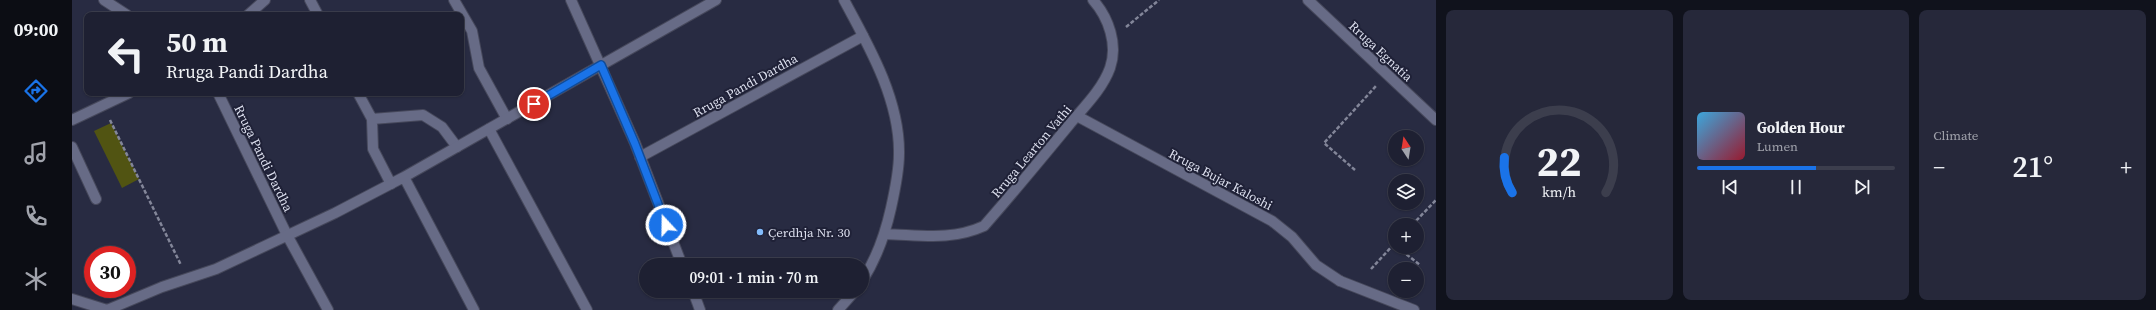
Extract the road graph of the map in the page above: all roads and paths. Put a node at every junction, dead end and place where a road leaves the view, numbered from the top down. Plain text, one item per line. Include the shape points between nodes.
1 (104, 0) edge
2 (266, 0) edge
3 (310, 0) edge
4 (454, 0) edge
5 (571, 0) edge
6 (716, 0) edge
7 (844, 0) edge
8 (1093, 0) edge
9 (1159, 0) edge
10 (1308, 0) edge
11 (123, 12) edge
12 (252, 12) edge
13 (316, 12) edge
14 (461, 12) edge
15 (464, 17) edge
16 (863, 36) junction
17 (1113, 38) junction
18 (601, 65) junction
19 (1387, 74) junction
20 (122, 96) edge
21 (219, 96) edge
22 (360, 96) edge
23 (103, 105) junction
24 (1077, 116) junction
25 (372, 119) junction
26 (506, 119) junction
27 (72, 120) edge
28 (1436, 120) edge
29 (489, 129) junction
30 (72, 147) edge
31 (458, 147) junction
32 (640, 157) junction
33 (1355, 170) dead end
34 (404, 177) junction
35 (391, 184) junction
36 (96, 199) dead end
37 (1436, 200) edge
38 (1419, 218) edge
39 (885, 234) junction
40 (287, 235) junction
41 (1388, 252) edge
42 (1406, 254) edge
43 (679, 258) edge
44 (1416, 262) edge
45 (1371, 269) dead end
46 (869, 271) edge
47 (187, 278) junction
48 (696, 298) edge
49 (849, 298) edge
50 (72, 299) edge
51 (107, 310) edge
52 (328, 310) edge
53 (474, 310) edge
54 (587, 310) edge
55 (700, 310) edge
56 (838, 310) edge
57 (1414, 310) edge

1 - 11 street
2 - 12 street
3 - 13 street
4 - 14 street
5 - 18 street
6 - 18 street
7 - 16 street
8 - 17 street
9 - 17 path
10 - 19 street, Rruga Egnatia
15 - 26 street via 472,31 479,68
16 - 32 street, Rruga Pandi Dardha
16 - 39 street via 894,114 899,153 896,184
17 - 24 street, Rruga Learton Vathi via 1110,68 1099,89
18 - 26 street
18 - 32 street
19 - 28 street, Rruga Egnatia
19 - 33 path via 1324,143
20 - 23 street
21 - 40 street, Rruga Pandi Dardha
22 - 25 street
23 - 27 street
23 - 47 path
24 - 39 street, Rruga Learton Vathi via 984,226 967,234 949,236
24 - 57 street, Rruga Bujar Kaloshi via 1272,221 1292,237 1316,265 1340,281
25 - 31 street via 424,115 442,127
25 - 35 street via 373,149
26 - 29 street
29 - 31 street
29 - 54 street
30 - 36 street
31 - 34 street
32 - 43 street
34 - 35 street
34 - 53 street
35 - 40 street
37 - 38 path
39 - 46 street
40 - 47 street via 216,269
40 - 52 street, Rruga Pandi Dardha
41 - 45 path
42 - 44 path
47 - 51 street
48 - 55 street
49 - 56 street
50 - 51 street

